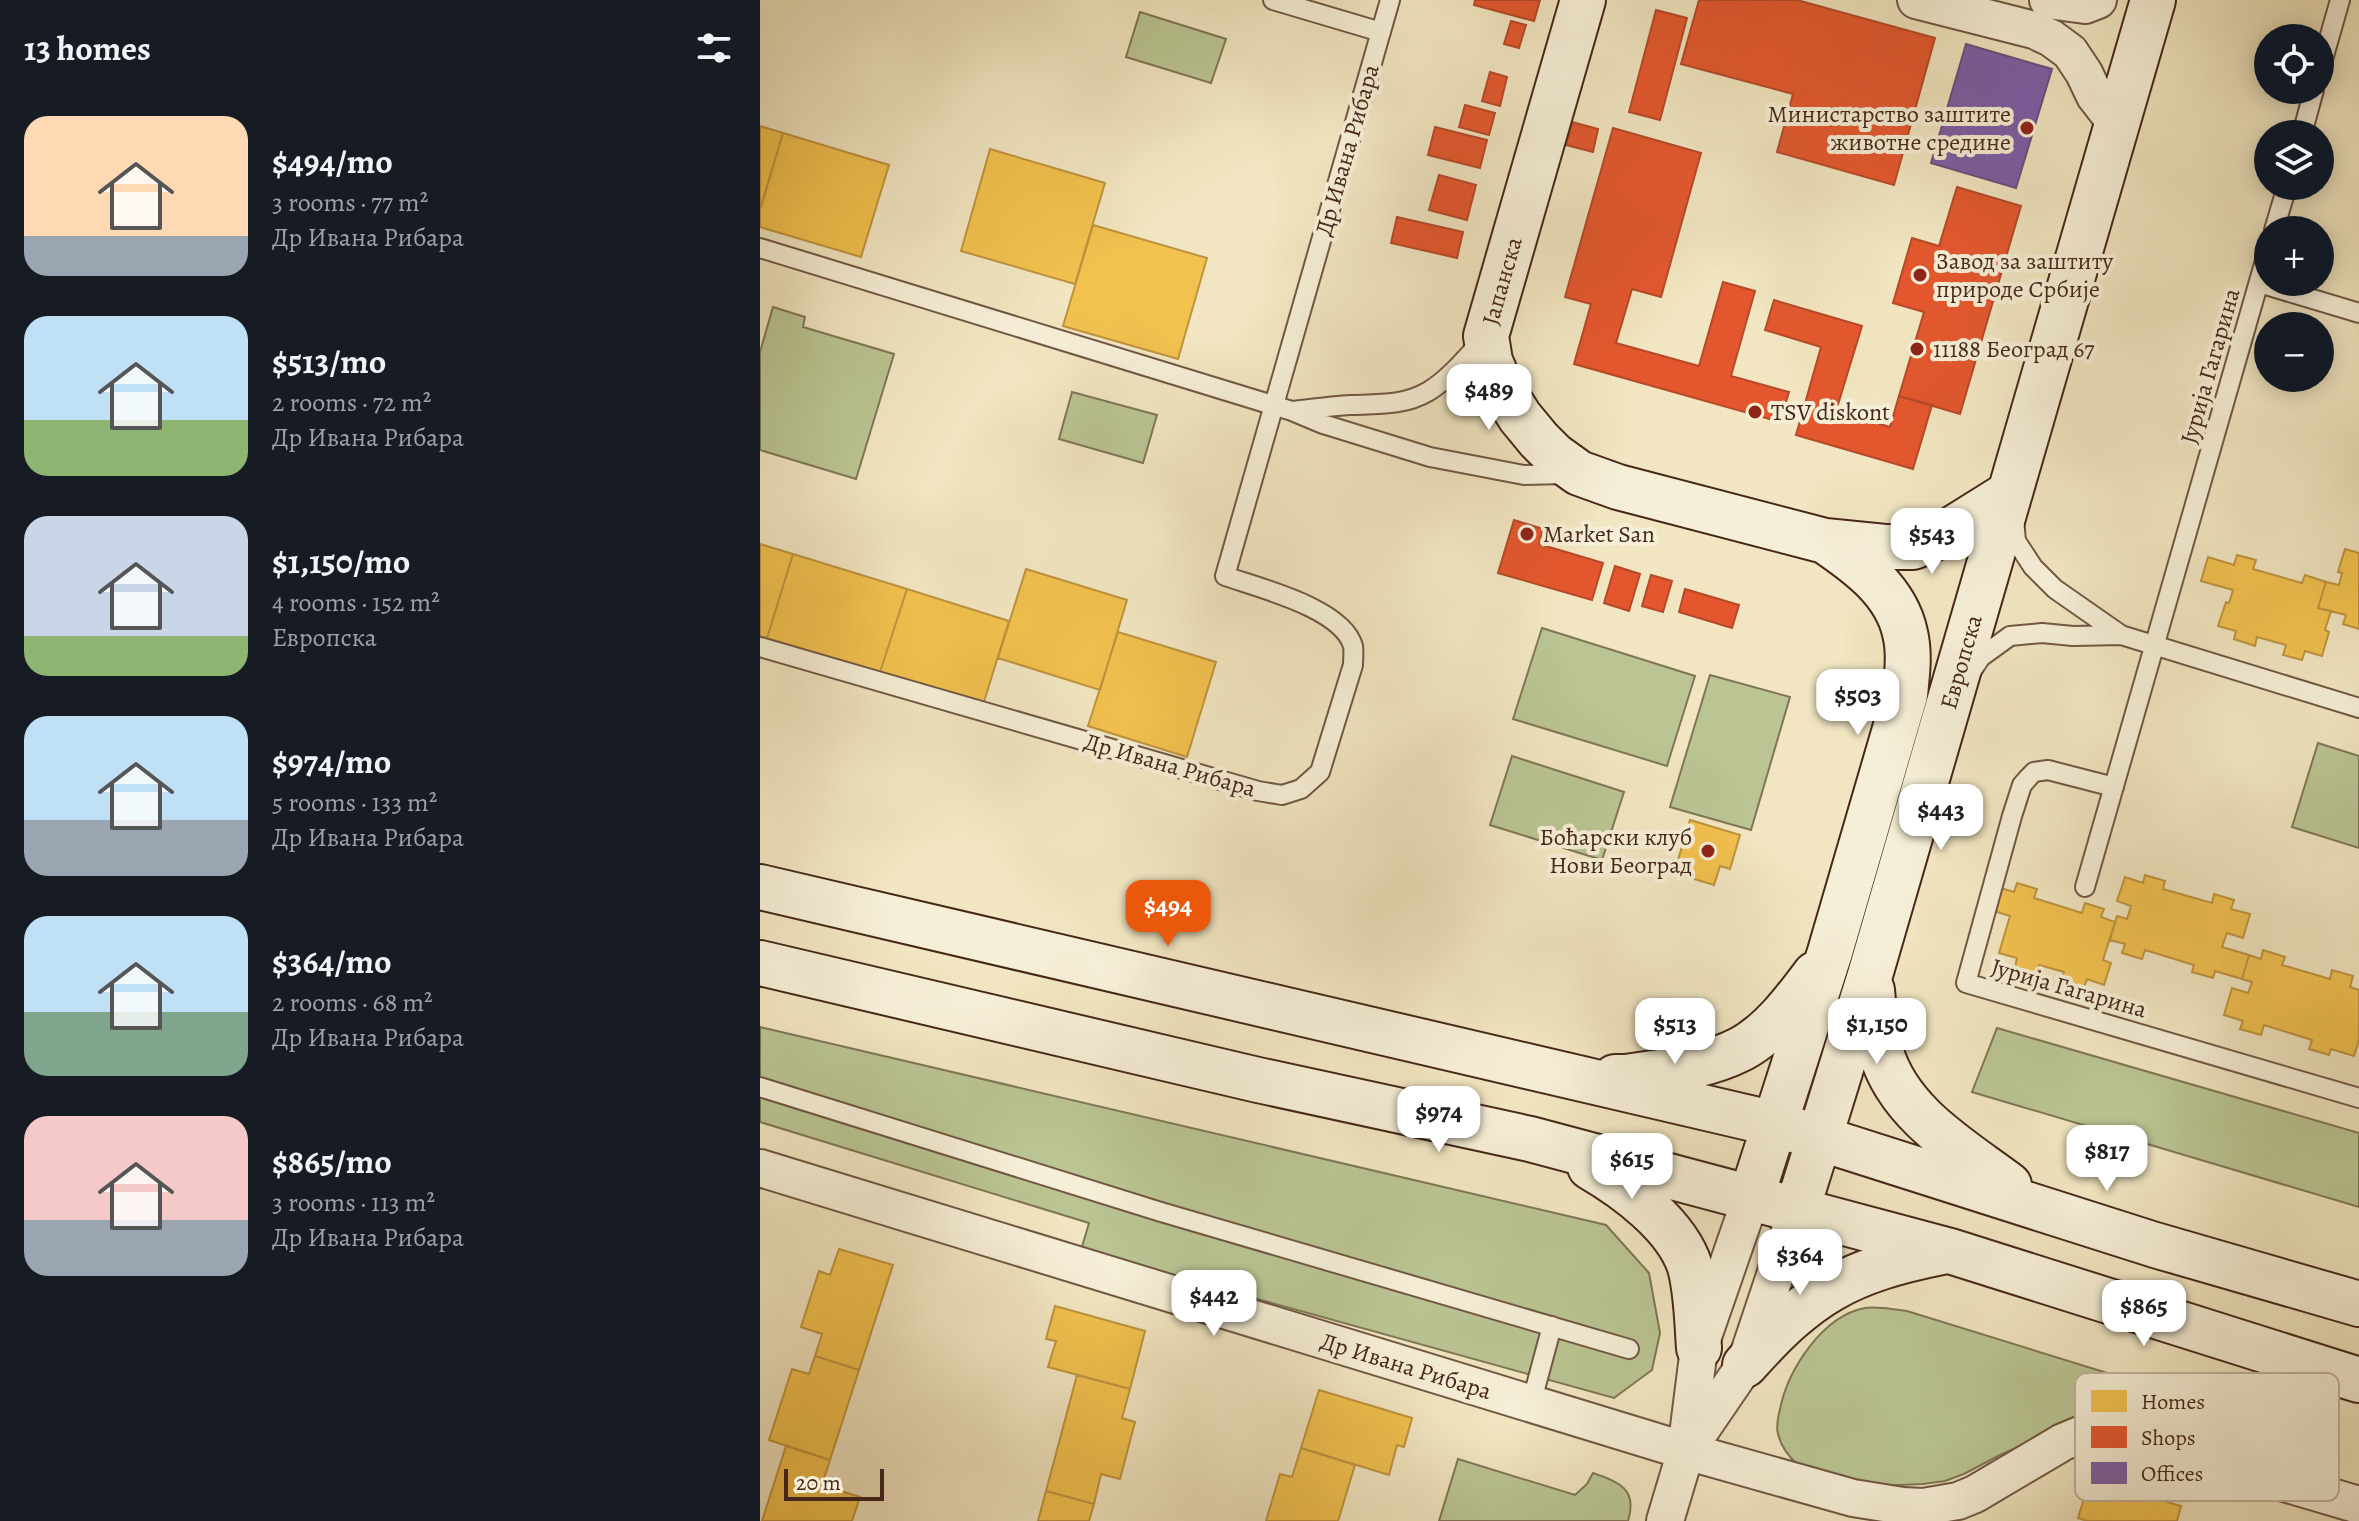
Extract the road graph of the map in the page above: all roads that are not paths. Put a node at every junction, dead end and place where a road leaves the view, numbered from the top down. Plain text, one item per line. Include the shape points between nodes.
1 (1273, 0) edge
2 (1390, 0) edge
3 (1583, 0) edge
4 (1916, 0) edge
5 (2048, 0) edge
6 (2098, 0) edge
7 (2153, 0) edge
8 (2340, 0) edge
9 (2333, 24) edge
10 (1381, 32) junction
11 (2116, 123) junction
12 (760, 248) edge
13 (2255, 296) edge
14 (2302, 296) edge
15 (2359, 313) edge
16 (1486, 336) junction
17 (1283, 409) junction
18 (1579, 473) junction
19 (2010, 493) junction
20 (1825, 541) junction
21 (2121, 635) junction
22 (2154, 646) junction
23 (760, 647) edge
24 (1908, 660) joint
25 (2359, 708) edge
26 (1947, 710) junction
27 (2114, 787) junction
28 (760, 887) edge
29 (2085, 887) dead end
30 (1830, 952) junction
31 (760, 963) edge
32 (1870, 975) junction
33 (1560, 1074) junction
34 (760, 1087) edge
35 (2359, 1098) edge
36 (1775, 1124) junction
37 (1819, 1137) junction
38 (1530, 1139) junction
39 (760, 1168) edge
40 (1751, 1198) junction
41 (2037, 1206) junction
42 (1797, 1210) junction
43 (1950, 1251) junction
44 (2359, 1304) edge
45 (1552, 1326) junction
46 (1699, 1348) junction
47 (1629, 1349) dead end
48 (1745, 1365) junction
49 (2337, 1373) edge
50 (2339, 1374) edge
51 (2359, 1380) edge
52 (1531, 1404) junction
53 (2075, 1437) edge
54 (1686, 1451) junction
55 (2339, 1499) edge
56 (2359, 1505) edge
57 (1665, 1521) edge

1 - 10 lane, Др Ивана Рибара
2 - 10 lane, Др Ивана Рибара
3 - 16 main road, Јапанска
4 - 11 street via 2051,38 2070,52
5 - 6 street via 2085,5
7 - 11 main road, Европска
8 - 9 lane
10 - 17 lane, Др Ивана Рибара
11 - 19 main road, Европска
12 - 17 lane
13 - 22 lane, Јурија Гагарина
14 - 15 lane, Јурија Гагарина
16 - 17 lane via 1429,391 1404,402
16 - 18 main road, Јапанска via 1490,361 1520,417 1554,455
17 - 18 lane via 1430,457 1524,475
17 - 23 lane, Др Ивана Рибара via 1225,576 1329,618 1353,647 1353,665 1320,772 1301,789 1282,795 1258,791
18 - 20 main road, Јапанска
19 - 20 main road, Јапанска via 1913,547
19 - 21 lane via 2016,541 2033,567
19 - 26 main road, Европска
20 - 24 main road, Јапанска via 1881,586 1897,608
21 - 22 lane
21 - 26 lane via 2010,636 1981,657
22 - 25 lane
22 - 27 lane, Јурија Гагарина
24 - 30 main road, Европска via 1905,695
26 - 32 main road, Европска
27 - 29 lane, Јурија Гагарина
27 - 35 lane, Јурија Гагарина via 2041,770 2022,785 1966,983
28 - 33 main road
30 - 33 main road via 1799,996 1740,1049 1702,1063 1626,1077
30 - 36 main road, Европска
31 - 38 main road
32 - 37 main road, Европска
32 - 41 main road via 1880,1050 1893,1081 1936,1131
33 - 36 main road
34 - 45 lane
36 - 37 main road
36 - 40 main road
37 - 41 main road
37 - 42 main road
38 - 40 main road
38 - 46 main road via 1631,1193 1674,1238 1689,1264
39 - 52 street, Др Ивана Рибара
40 - 42 main road
40 - 46 street
41 - 44 main road
42 - 43 main road
42 - 48 street
43 - 48 main road via 1902,1260 1845,1280 1807,1304
43 - 49 main road
45 - 47 lane
45 - 52 lane
46 - 54 street
48 - 54 street
50 - 51 main road
52 - 54 street, Др Ивана Рибара
53 - 54 street, Др Ивана Рибара via 1975,1494 1923,1507 1853,1498
54 - 57 street
55 - 56 street, Др Ивана Рибара

